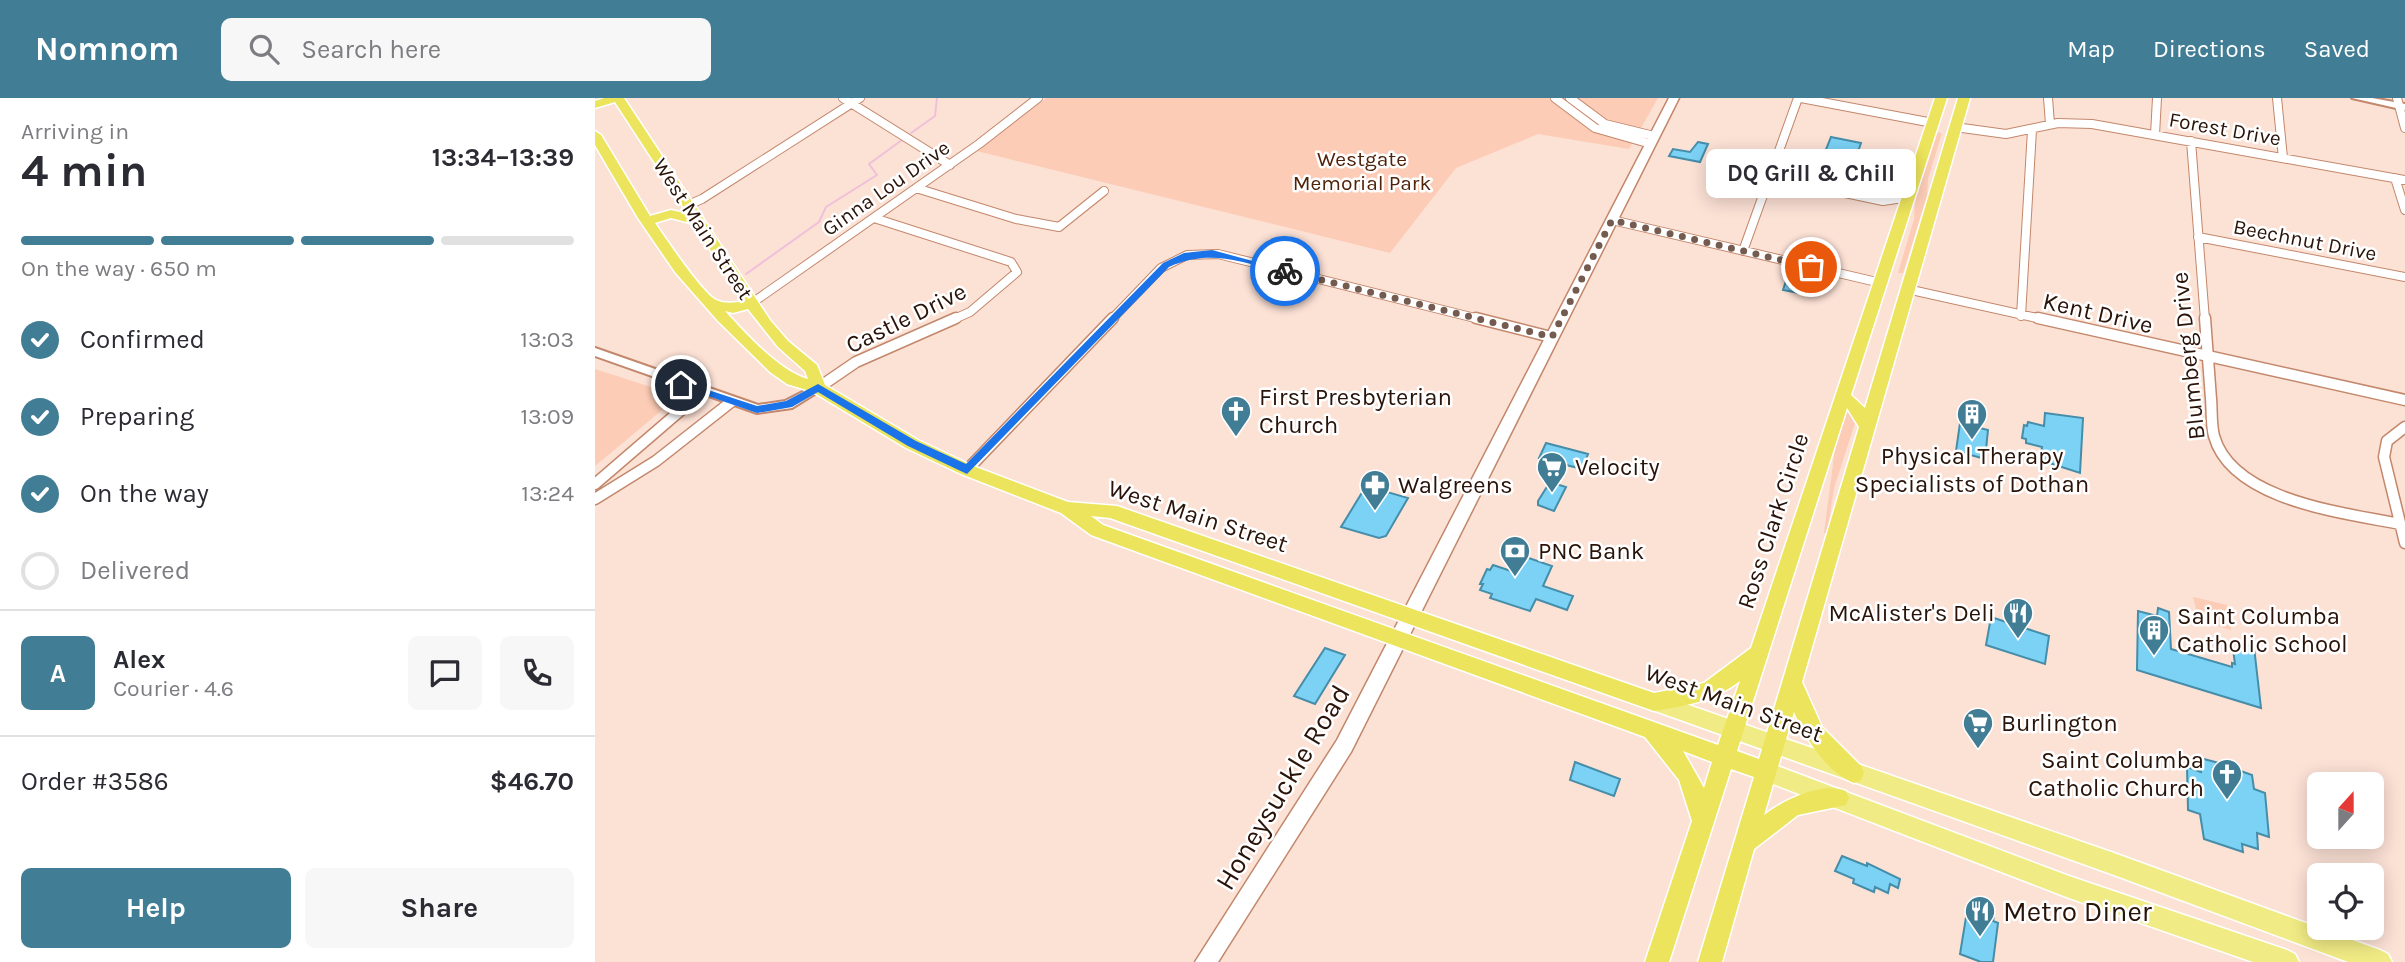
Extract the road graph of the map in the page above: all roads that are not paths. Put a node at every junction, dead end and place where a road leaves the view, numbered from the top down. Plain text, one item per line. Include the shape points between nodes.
1 (616, 98) edge
2 (843, 98) edge
3 (860, 98) edge
4 (1038, 98) edge
5 (1555, 98) edge
6 (1570, 98) edge
7 (1674, 98) edge
8 (1800, 98) edge
9 (1963, 98) edge
10 (2048, 98) edge
11 (2157, 98) edge
12 (2277, 98) edge
13 (2357, 98) edge
14 (852, 103) junction
15 (2401, 103) edge
16 (595, 104) edge
17 (1939, 104) edge
18 (1933, 123) junction
19 (2050, 124) junction
20 (2405, 128) edge
21 (2032, 130) junction
22 (1953, 133) junction
23 (595, 135) edge
24 (2155, 135) junction
25 (1653, 140) junction
26 (2191, 141) junction
27 (2283, 158) junction
28 (950, 165) junction
29 (1769, 177) junction
30 (2395, 178) junction
31 (2405, 180) edge
32 (916, 188) junction
33 (1104, 191) dead end
34 (1909, 197) junction
35 (1883, 201) junction
36 (688, 205) junction
37 (2405, 210) edge
38 (643, 215) junction
39 (1904, 215) junction
40 (874, 218) junction
41 (697, 220) junction
42 (1612, 220) junction
43 (2198, 237) junction
44 (1743, 251) junction
45 (1888, 264) junction
46 (2405, 277) edge
47 (1881, 283) junction
48 (1907, 289) junction
49 (749, 298) junction
50 (711, 304) junction
51 (1901, 306) junction
52 (2021, 316) junction
53 (1552, 337) junction
54 (595, 352) edge
55 (2207, 358) junction
56 (1854, 363) junction
57 (818, 388) junction
58 (702, 392) junction
59 (1842, 397) junction
60 (1876, 400) junction
61 (2405, 401) edge
62 (731, 402) junction
63 (2405, 427) edge
64 (1868, 428) junction
65 (967, 470) junction
66 (595, 484) edge
67 (595, 499) edge
68 (1067, 508) junction
69 (2400, 524) junction
70 (2405, 543) edge
71 (1410, 615) junction
72 (1399, 638) junction
73 (1757, 654) junction
74 (1793, 682) junction
75 (1654, 702) junction
76 (1646, 728) junction
77 (1733, 730) junction
78 (1775, 745) junction
79 (1724, 757) junction
80 (1767, 772) junction
81 (1854, 773) junction
82 (1837, 798) junction
83 (1703, 821) junction
84 (1747, 841) junction
85 (1206, 962) edge
86 (1657, 962) edge
87 (1710, 962) edge
88 (2287, 962) edge
89 (2380, 962) edge

1 - 16 highway
1 - 36 highway, West Main Street
2 - 14 street
3 - 14 street
4 - 28 street, Ginna Lou Drive
5 - 25 street via 1595,128
6 - 25 street via 1605,124
7 - 25 main road, Honeysuckle Road
8 - 18 street
8 - 29 street
9 - 22 highway
10 - 19 street
11 - 24 street
12 - 27 street
13 - 15 street
14 - 28 street
14 - 36 street
15 - 20 street
17 - 18 highway, Ross Clark Circle
17 - 22 highway
18 - 22 highway
18 - 34 highway, Ross Clark Circle
19 - 21 street, Forest Drive
19 - 24 street, Forest Drive via 2092,124
21 - 22 street, Forest Drive
21 - 52 street
22 - 48 highway
23 - 38 highway, West Main Street
24 - 26 street, Forest Drive
25 - 42 main road, Honeysuckle Road
26 - 27 street, Forest Drive
26 - 43 street, Blumberg Drive
27 - 30 street, Forest Drive
28 - 32 street, Ginna Lou Drive
29 - 35 street
29 - 44 street
30 - 31 street, Forest Drive
30 - 37 street
32 - 33 street via 1016,219 1059,227
32 - 40 street, Ginna Lou Drive
34 - 35 street
34 - 39 highway, Ross Clark Circle
35 - 39 street
36 - 38 highway
36 - 41 highway, West Main Street
38 - 41 highway via 671,214
38 - 50 highway, West Main Street
39 - 45 highway, Ross Clark Circle
40 - 49 street, Ginna Lou Drive
40 - 57 street, Castle Drive via 999,256 1017,272 970,312 856,362
41 - 49 highway, West Main Street
42 - 44 street
42 - 53 main road, Honeysuckle Road
43 - 46 street, Beechnut Drive
43 - 55 street, Blumberg Drive
44 - 47 street
45 - 47 highway, Ross Clark Circle
45 - 48 highway
47 - 51 highway
47 - 56 highway, Ross Clark Circle
48 - 51 highway
48 - 52 street, Kent Drive
49 - 50 highway via 743,307
49 - 57 highway, West Main Street via 783,344 812,369
50 - 57 highway, West Main Street via 775,368 792,380
51 - 60 highway
52 - 55 street, Kent Drive
53 - 65 street via 1218,254 1187,255 1161,268
53 - 71 main road, Honeysuckle Road
54 - 58 street
55 - 61 street, Kent Drive
55 - 69 street, Blumberg Drive via 2215,442 2239,473 2284,496
56 - 59 highway, Ross Clark Circle
56 - 60 highway via 1862,388
57 - 62 street via 776,408 757,409
57 - 65 highway, West Main Street via 903,439
58 - 62 street
58 - 66 street
59 - 64 highway via 1856,406
59 - 73 highway, Ross Clark Circle
60 - 64 highway
62 - 67 street via 656,461
63 - 69 street via 2390,438 2384,451
64 - 74 highway
65 - 68 highway, West Main Street
68 - 71 highway, West Main Street via 1111,511
68 - 72 highway, West Main Street via 1097,530
69 - 70 street
71 - 72 main road, Honeysuckle Road
71 - 75 highway, West Main Street
72 - 76 highway, West Main Street
72 - 85 main road, Honeysuckle Road via 1330,770
73 - 75 highway via 1707,693
73 - 77 highway, Ross Clark Circle
74 - 78 highway
74 - 81 highway via 1808,726
75 - 77 main road, West Main Street
76 - 79 highway, West Main Street
76 - 83 highway via 1677,755 1690,775
77 - 78 main road, West Main Street
77 - 79 highway, Ross Clark Circle
78 - 80 highway
78 - 81 main road, West Main Street
79 - 80 highway, West Main Street
79 - 83 highway, Ross Clark Circle
80 - 82 main road, West Main Street
80 - 84 highway
81 - 89 main road, West Main Street
82 - 84 highway via 1793,806
82 - 88 main road, West Main Street via 2070,887
83 - 86 highway, Ross Clark Circle
84 - 87 highway

